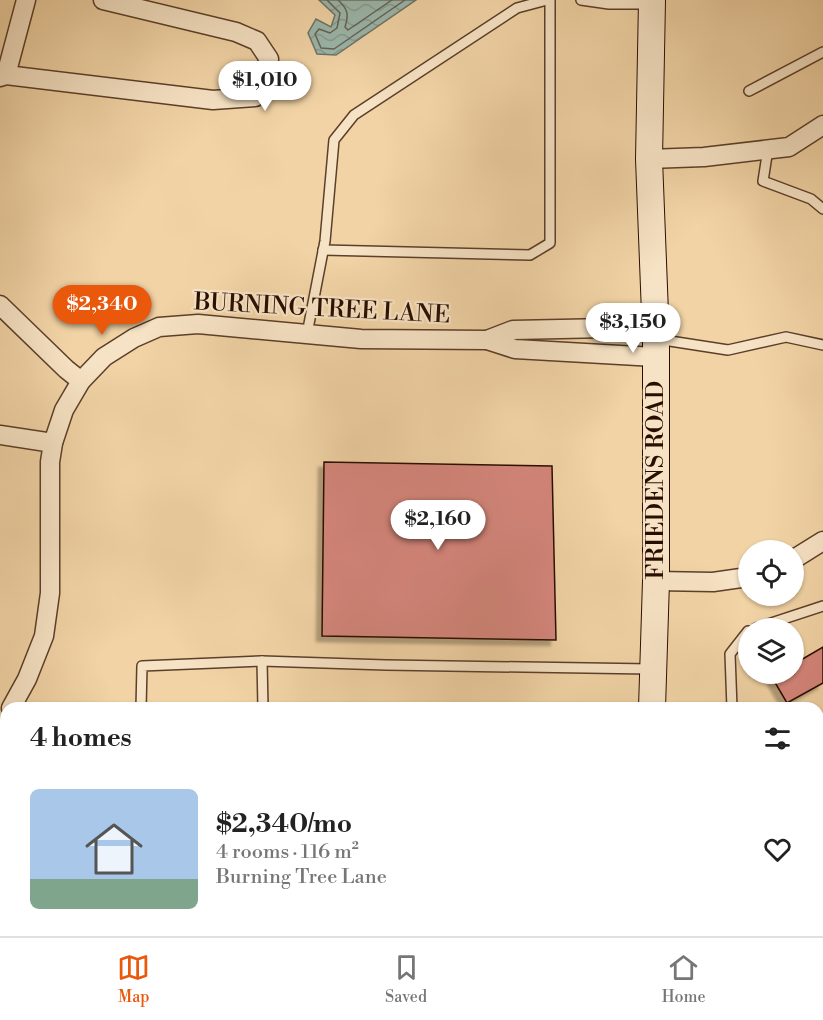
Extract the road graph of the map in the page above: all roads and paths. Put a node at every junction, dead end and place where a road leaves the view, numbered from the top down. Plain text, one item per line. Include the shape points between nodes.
1 (26, 0) edge
2 (103, 0) edge
3 (549, 0) edge
4 (581, 0) edge
5 (652, 2) edge
6 (823, 52) edge
7 (3, 76) edge
8 (749, 92) dead end
9 (823, 125) edge
10 (768, 149) junction
11 (649, 159) junction
12 (823, 209) edge
13 (323, 250) junction
14 (0, 305) edge
15 (307, 334) junction
16 (488, 340) junction
17 (655, 341) junction
18 (823, 345) edge
19 (81, 381) junction
20 (0, 435) edge
21 (53, 443) junction
22 (823, 541) edge
23 (804, 553) edge
24 (738, 578) edge
25 (657, 581) junction
26 (823, 606) edge
27 (786, 618) edge
28 (738, 644) edge
29 (262, 661) junction
30 (653, 669) junction
31 (14, 702) edge
32 (141, 702) edge
33 (263, 702) edge
34 (652, 702) edge
35 (732, 702) edge

1 - 7 street
2 - 7 street via 257,40 269,59 255,96 213,100
3 - 13 lane via 517,8 354,115 334,141
3 - 13 lane via 550,243 530,255
4 - 5 lane
5 - 11 main road, FRIEDENS ROAD
6 - 8 lane
9 - 10 street via 789,147
10 - 11 street
10 - 12 lane via 763,181 812,199
11 - 17 main road, FRIEDENS ROAD
13 - 15 lane
14 - 19 street
15 - 16 street, BURNING TREE LANE via 361,339
15 - 19 street, BURNING TREE LANE via 198,324 159,327 104,357
16 - 17 street, BURNING TREE LANE via 515,349
16 - 17 street, BURNING TREE LANE via 513,330
17 - 18 lane via 728,350 786,337
17 - 25 main road, FRIEDENS ROAD
19 - 21 street, BURNING TREE LANE via 64,410
20 - 21 street
21 - 31 street, BURNING TREE LANE via 50,593 44,636
22 - 23 street
24 - 25 street
25 - 30 main road, FRIEDENS ROAD
26 - 27 lane
28 - 35 lane via 730,654
29 - 30 lane
29 - 32 lane via 141,666
29 - 33 lane
30 - 34 main road, FRIEDENS ROAD

